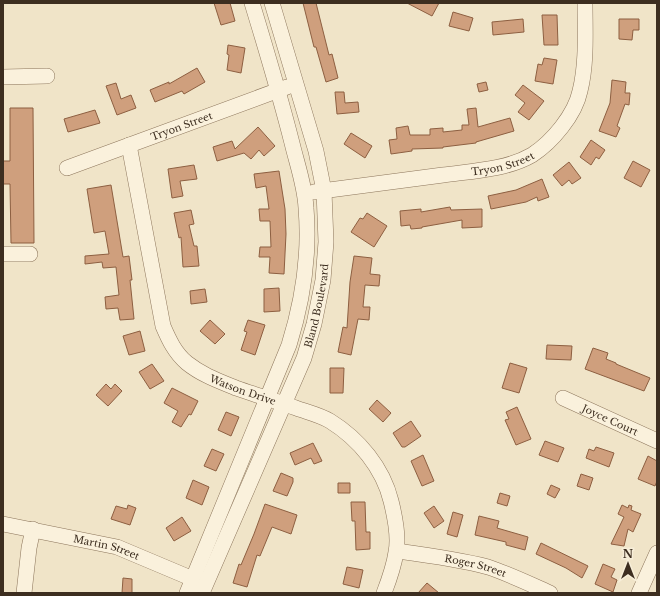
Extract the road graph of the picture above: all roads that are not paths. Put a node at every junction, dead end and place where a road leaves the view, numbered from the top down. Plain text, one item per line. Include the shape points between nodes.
1 (252, 3) edge
2 (272, 3) edge
3 (585, 3) edge
4 (47, 76) dead end
5 (3, 77) edge
6 (296, 84) junction
7 (279, 90) junction
8 (129, 145) junction
9 (67, 168) dead end
10 (324, 191) junction
11 (305, 194) junction
12 (3, 254) edge
13 (30, 254) dead end
14 (563, 398) dead end
15 (266, 399) junction
16 (285, 404) junction
17 (657, 441) edge
18 (3, 524) edge
19 (32, 529) junction
20 (397, 551) junction
21 (657, 553) edge
22 (200, 585) edge
23 (24, 593) edge
24 (187, 593) edge
25 (384, 593) edge
26 (550, 593) edge
27 (639, 593) edge

1 - 7 street, Bland Boulevard
2 - 6 street, Bland Boulevard
3 - 10 street, Tryon Street via 584,68 580,92 570,115 553,137 532,155 511,164 477,170
4 - 5 street
6 - 7 street, Tryon Street
6 - 10 street, Bland Boulevard via 316,151
7 - 8 street, Tryon Street
7 - 11 street, Bland Boulevard
8 - 9 street, Tryon Street
8 - 15 street, Watson Drive via 163,326 169,341 186,363 199,372
10 - 11 street, Tryon Street
10 - 16 street, Bland Boulevard via 326,242 320,301 304,358
11 - 15 street, Bland Boulevard via 308,239 303,293 289,345
12 - 13 street
14 - 17 street, Joyce Court
15 - 16 street, Watson Drive
15 - 22 street, Bland Boulevard
16 - 20 street, Watson Drive via 330,421 366,453 389,492 396,521
16 - 22 street, Bland Boulevard
18 - 19 street, Martin Street
19 - 22 street, Martin Street via 131,551
19 - 23 street
20 - 25 street, Watson Drive
20 - 26 street, Roger Street via 464,561 513,576
21 - 27 street
22 - 24 street, Bland Boulevard

